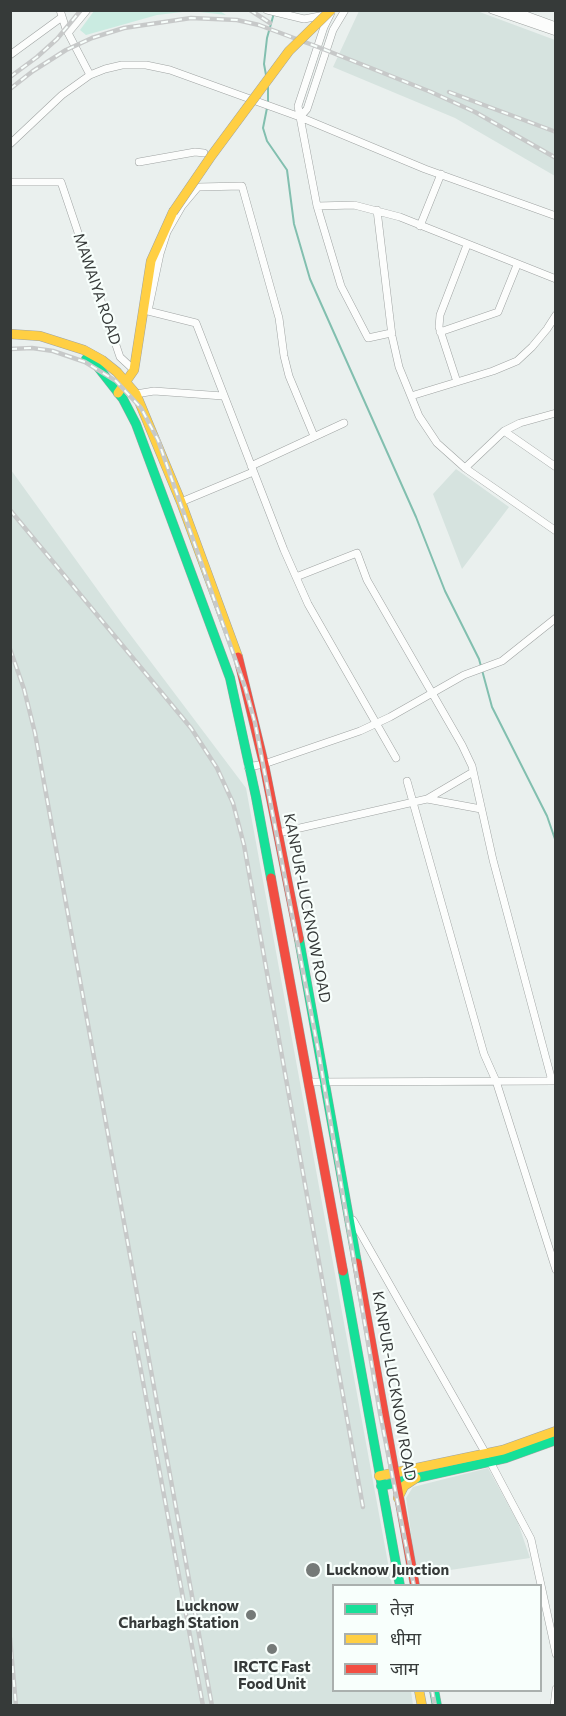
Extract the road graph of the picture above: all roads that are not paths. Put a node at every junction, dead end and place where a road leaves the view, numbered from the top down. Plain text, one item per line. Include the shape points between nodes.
1 (87, 10) edge
2 (267, 10) edge
3 (345, 10) edge
4 (492, 10) edge
5 (512, 10) edge
6 (331, 12) edge
7 (61, 14) edge
8 (555, 26) edge
9 (555, 32) edge
10 (68, 33) junction
11 (10, 55) edge
12 (90, 75) junction
13 (300, 117) junction
14 (10, 144) edge
15 (204, 153) dead end
16 (139, 162) dead end
17 (441, 174) junction
18 (10, 182) edge
19 (317, 206) junction
20 (377, 210) junction
21 (555, 216) edge
22 (420, 226) junction
23 (466, 245) junction
24 (517, 265) junction
25 (555, 279) edge
26 (146, 310) junction
27 (555, 315) edge
28 (440, 332) junction
29 (391, 333) junction
30 (10, 334) edge
31 (10, 340) edge
32 (134, 370) junction
33 (126, 381) junction
34 (457, 382) junction
35 (118, 393) junction
36 (136, 394) junction
37 (223, 396) junction
38 (411, 396) junction
39 (555, 413) edge
40 (344, 423) dead end
41 (504, 431) junction
42 (314, 436) junction
43 (555, 467) edge
44 (465, 468) junction
45 (252, 469) junction
46 (181, 502) junction
47 (555, 531) edge
48 (296, 577) junction
49 (555, 618) edge
50 (432, 693) junction
51 (376, 723) junction
52 (396, 758) dead end
53 (264, 764) junction
54 (248, 767) junction
55 (473, 772) junction
56 (407, 781) dead end
57 (427, 799) junction
58 (413, 802) junction
59 (481, 809) junction
60 (278, 833) junction
61 (496, 1081) junction
62 (554, 1081) edge
63 (309, 1082) junction
64 (324, 1082) junction
65 (349, 1220) junction
66 (555, 1270) edge
67 (362, 1289) junction
68 (345, 1292) junction
69 (375, 1366) junction
70 (359, 1368) junction
71 (555, 1431) edge
72 (555, 1440) edge
73 (488, 1457) junction
74 (394, 1478) junction
75 (416, 1478) junction
76 (380, 1481) junction
77 (398, 1498) junction
78 (400, 1584) edge
79 (415, 1584) edge
80 (539, 1584) edge
81 (542, 1598) edge
82 (555, 1654) edge
83 (555, 1689) edge
84 (554, 1706) edge

1 - 10 street
2 - 6 street via 304,19
3 - 13 street via 333,30 307,109
4 - 9 street
5 - 8 street
6 - 13 street via 298,106
6 - 26 main road, bridge via 289,51 174,212 152,261
7 - 10 street
7 - 11 street
10 - 12 street
12 - 13 street via 122,65 146,65
12 - 14 street via 62,94
13 - 17 street
13 - 19 street
15 - 16 street
17 - 21 street
17 - 22 street
18 - 32 street, MAWAIYA ROAD via 61,183 120,357
19 - 20 street via 354,205
19 - 29 street via 341,286 368,338
20 - 22 street
20 - 29 street
22 - 23 street
23 - 24 street
23 - 28 street via 440,315
24 - 25 street
24 - 28 street via 498,312
26 - 32 main road
26 - 37 street via 196,323
26 - 42 street via 167,232 182,206 198,187 242,186 279,318 289,376
27 - 34 street via 517,361
28 - 34 street
29 - 38 street
30 - 33 main road, KANPUR-LUCKNOW ROAD via 40,336 84,350
31 - 35 main road, KANPUR-LUCKNOW ROAD via 38,342 94,362
32 - 33 main road
33 - 35 main road
33 - 36 main road, KANPUR-LUCKNOW ROAD
34 - 38 street
35 - 54 main road, KANPUR-LUCKNOW ROAD via 136,424 230,678
36 - 37 street via 154,391
36 - 46 main road, KANPUR-LUCKNOW ROAD
37 - 45 street
38 - 44 street via 437,443
39 - 41 street
40 - 42 street
41 - 43 street
41 - 44 street
42 - 45 street
44 - 47 street
45 - 46 street
45 - 48 street
46 - 53 main road, KANPUR-LUCKNOW ROAD via 242,667
48 - 50 street via 357,553 368,580
48 - 51 street
49 - 50 street via 502,661
50 - 51 street
50 - 55 street
51 - 52 street
51 - 53 street
53 - 54 street
53 - 60 main road, KANPUR-LUCKNOW ROAD
54 - 63 main road, KANPUR-LUCKNOW ROAD
55 - 57 street
55 - 59 street
56 - 58 street
57 - 58 street
57 - 59 street
58 - 60 street
58 - 61 street via 484,1054
59 - 62 street
60 - 64 main road, KANPUR-LUCKNOW ROAD
61 - 62 street
61 - 64 street
61 - 66 street
63 - 64 street
63 - 68 main road, KANPUR-LUCKNOW ROAD
64 - 65 main road, KANPUR-LUCKNOW ROAD
65 - 67 main road, KANPUR-LUCKNOW ROAD
65 - 73 street via 353,1220
67 - 68 main road
67 - 69 main road, KANPUR-LUCKNOW ROAD
68 - 70 main road, KANPUR-LUCKNOW ROAD
69 - 70 main road
69 - 74 main road, KANPUR-LUCKNOW ROAD
70 - 76 main road, KANPUR-LUCKNOW ROAD
71 - 73 main road
72 - 73 main road
73 - 74 main road
73 - 75 main road
73 - 80 street via 531,1539
74 - 75 main road
74 - 76 main road
74 - 77 main road, KANPUR-LUCKNOW ROAD
75 - 77 main road via 404,1486
76 - 78 main road, KANPUR-LUCKNOW ROAD
77 - 79 main road, KANPUR-LUCKNOW ROAD
81 - 82 street
83 - 84 street

